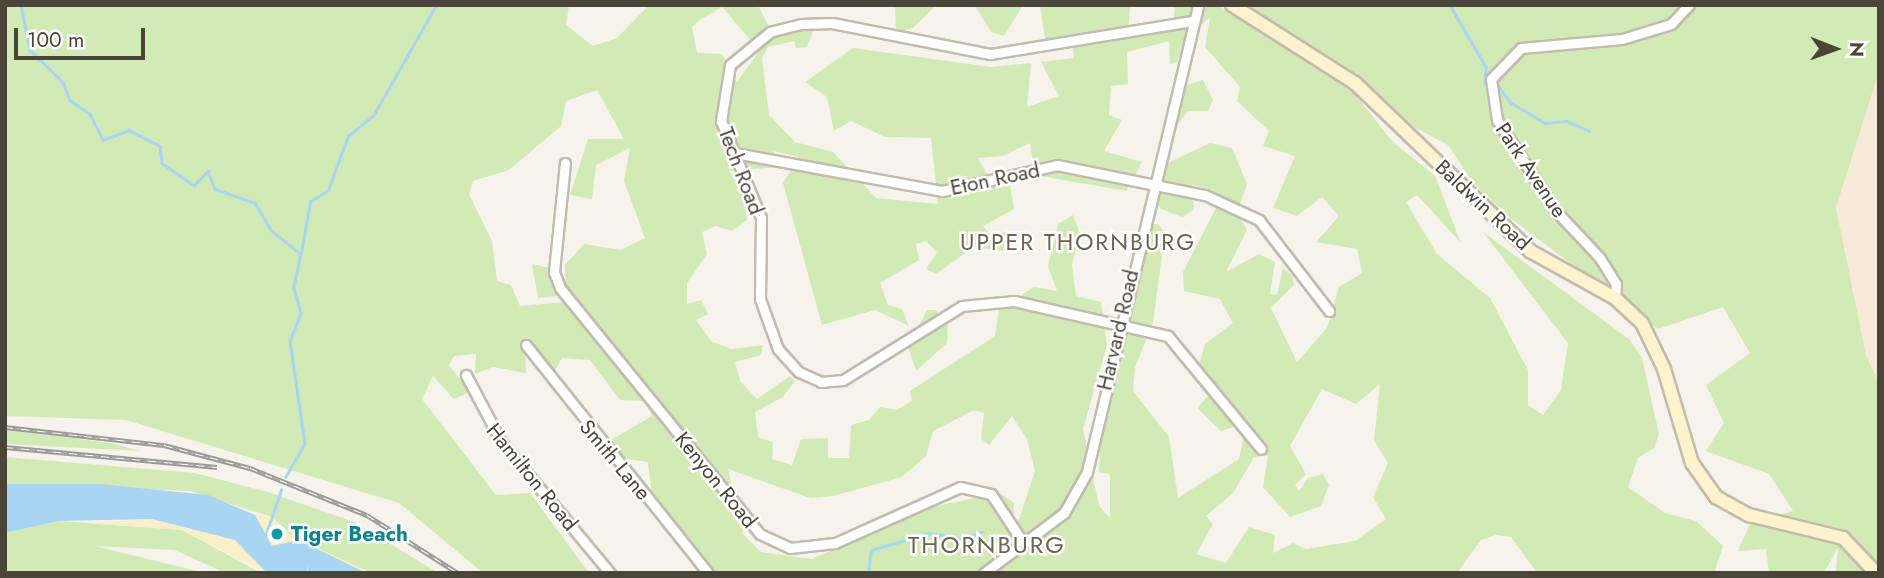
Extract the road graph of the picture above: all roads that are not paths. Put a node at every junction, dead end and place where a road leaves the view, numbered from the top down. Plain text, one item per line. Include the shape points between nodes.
1 (1198, 5) edge
2 (1232, 5) edge
3 (1689, 5) edge
4 (1192, 21) junction
5 (735, 153) junction
6 (565, 163) dead end
7 (1152, 184) junction
8 (1615, 298) junction
9 (1329, 311) dead end
10 (1118, 324) junction
11 (526, 345) dead end
12 (466, 375) dead end
13 (1261, 449) dead end
14 (1022, 541) junction
15 (610, 573) edge
16 (708, 573) edge
17 (984, 573) edge
18 (1876, 573) edge

1 - 4 street, Harvard Road
2 - 8 street, Baldwin Road via 1355,83 1530,251
3 - 8 street, Park Avenue via 1671,24 1622,39 1521,48 1491,79 1497,120 1555,210 1600,258 1616,284
4 - 5 street, Tech Road via 990,54 832,23 770,32 730,65 721,121
4 - 7 street, Harvard Road
5 - 7 street, Eton Road via 942,191 1057,165
5 - 10 street, Tech Road via 761,218 760,299 778,349 799,372 821,382 867,369 962,306 983,299
6 - 14 street, Kenyon Road via 554,272 560,288 760,534 790,548 835,543 960,487 991,494
7 - 9 street, Eton Road via 1242,207
7 - 10 street, Harvard Road
8 - 18 street, Baldwin Road via 1654,344 1692,463 1716,497 1749,515 1843,538
10 - 13 street, Tech Road via 1168,336
10 - 14 street, Harvard Road via 1087,472 1064,513
11 - 16 street, Smith Lane
12 - 15 street, Hamilton Road via 502,443
14 - 17 street, Harvard Road

